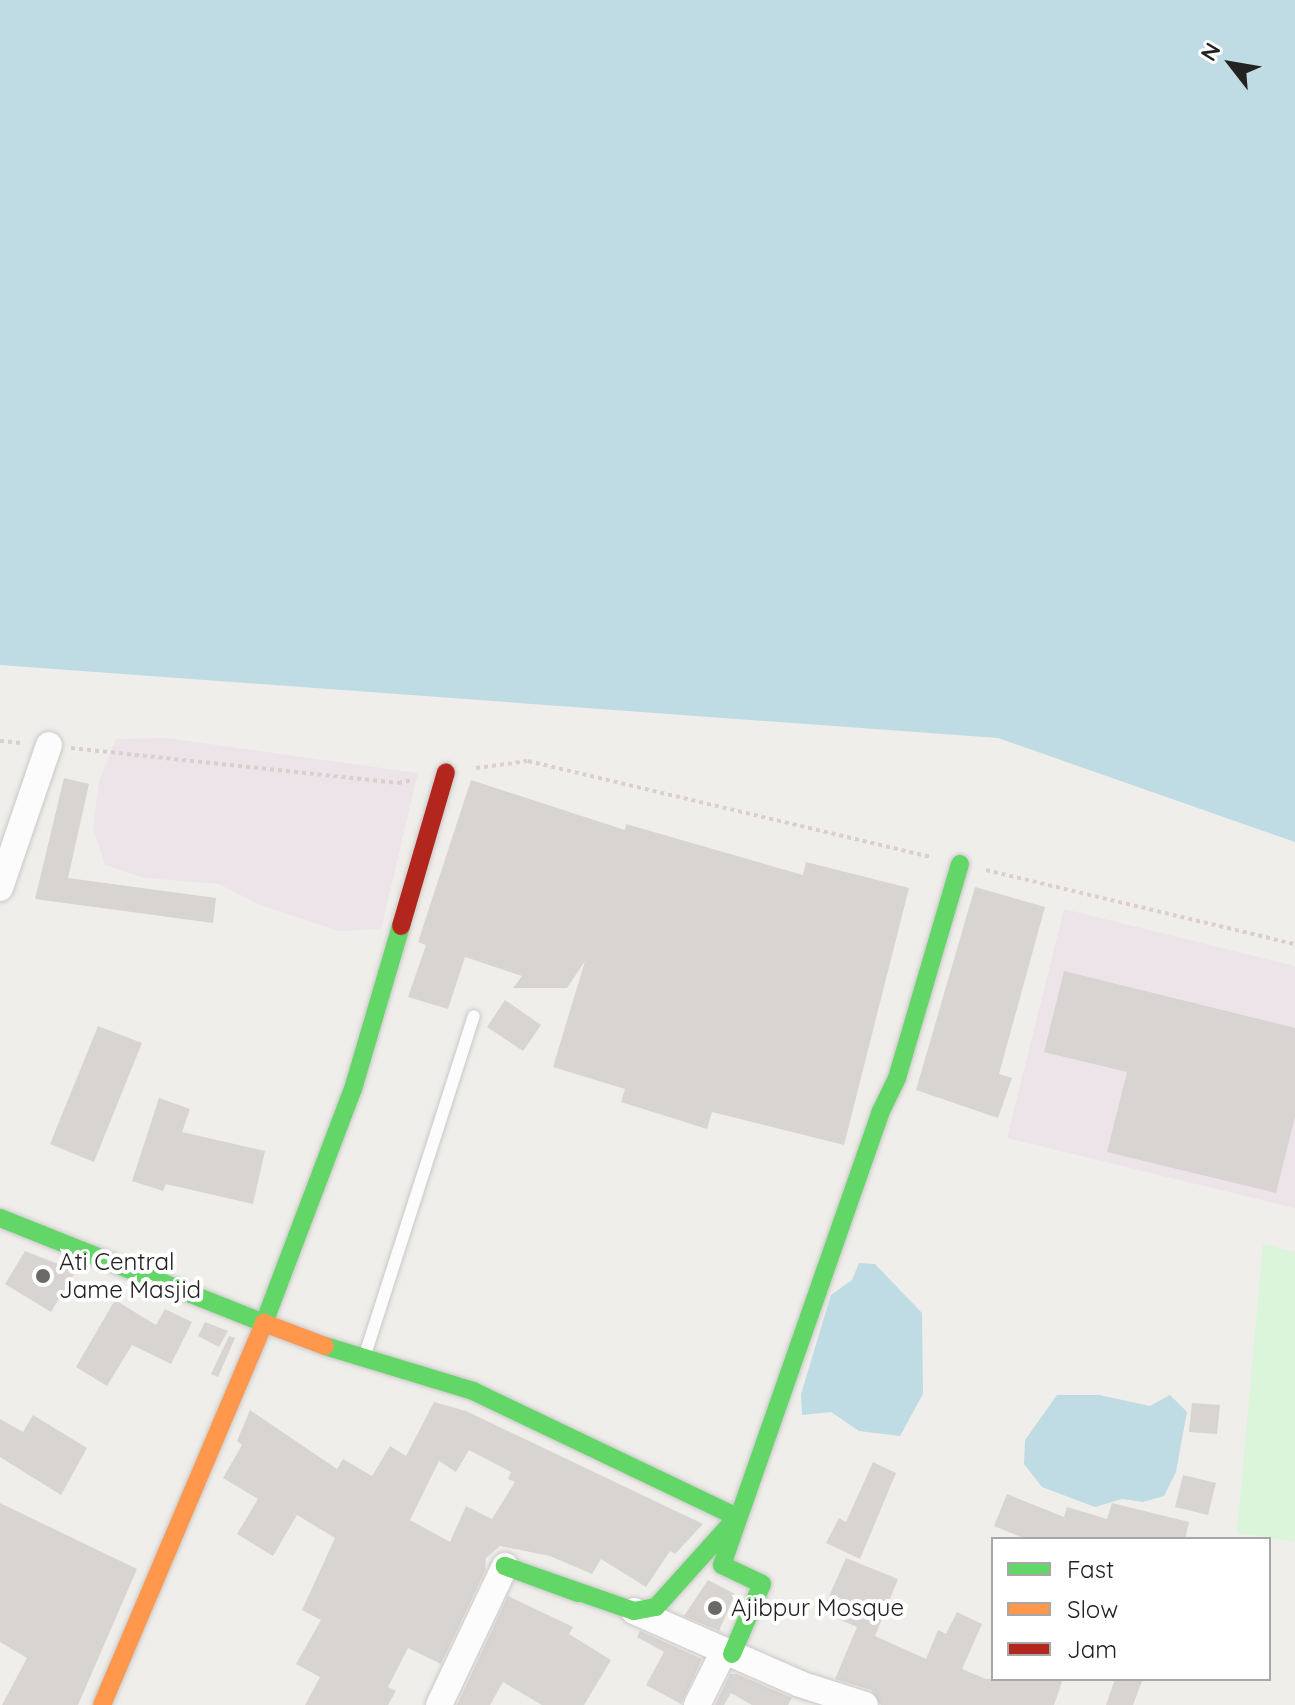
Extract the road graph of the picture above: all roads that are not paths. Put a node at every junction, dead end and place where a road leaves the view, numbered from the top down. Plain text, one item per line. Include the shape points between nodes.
1 (49, 745) road end
2 (446, 772) road end
3 (960, 864) road end
4 (0, 888) edge
5 (474, 1016) dead end
6 (0, 1218) edge
7 (264, 1323) junction
8 (363, 1361) junction
9 (737, 1517) junction
10 (505, 1566) joint
11 (634, 1611) junction
12 (728, 1653) junction
13 (102, 1705) edge
14 (439, 1705) edge
15 (697, 1705) edge
16 (865, 1705) edge

1 - 4 street
2 - 7 street via 353,1089
3 - 9 street via 897,1078
5 - 8 lane
6 - 7 street
7 - 8 street
7 - 13 street
8 - 9 street via 473,1391
9 - 11 street via 656,1607
9 - 12 street via 722,1565 762,1584
10 - 11 street
10 - 14 street
11 - 12 street
12 - 15 street
12 - 16 street

